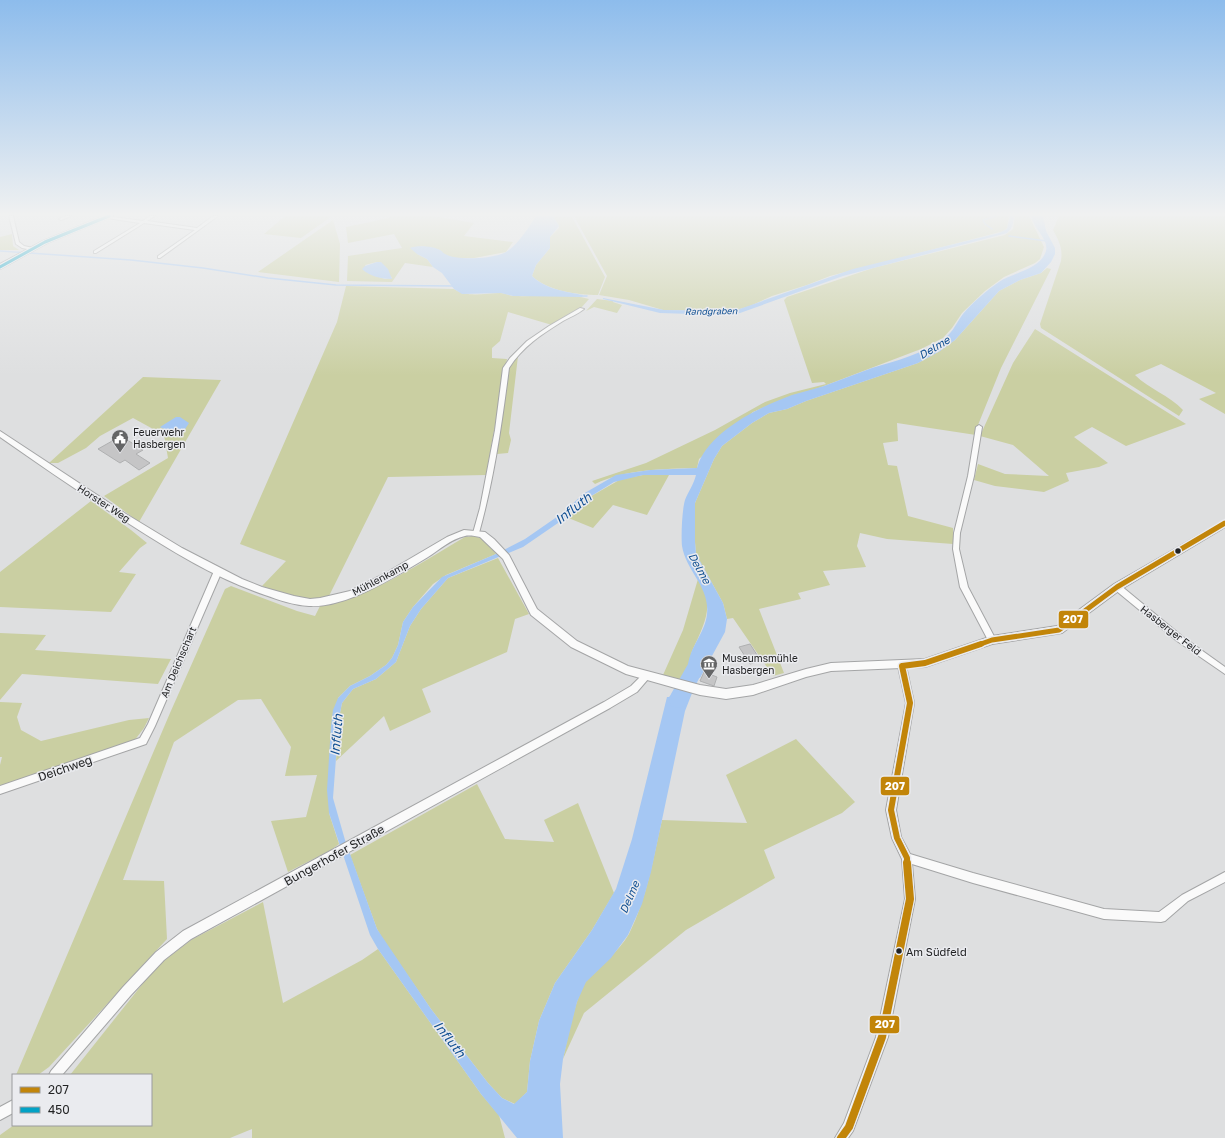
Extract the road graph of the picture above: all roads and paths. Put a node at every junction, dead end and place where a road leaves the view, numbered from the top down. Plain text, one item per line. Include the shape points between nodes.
1 (582, 309) dead end
2 (979, 427) dead end
3 (0, 433) edge
4 (1225, 523) edge
5 (476, 533) junction
6 (215, 569) junction
7 (1117, 587) junction
8 (992, 640) junction
9 (902, 666) junction
10 (1225, 671) edge
11 (646, 676) junction
12 (131, 746) joint
13 (0, 790) edge
14 (907, 858) junction
15 (1225, 877) edge
16 (56, 1074) edge
17 (841, 1138) edge

1 - 5 street via 525,345 510,359 506,368 498,430
2 - 8 street via 956,549 964,587
3 - 6 street, Horster Weg via 169,545
4 - 7 street
5 - 6 street, Mühlenkamp via 464,533 450,539 361,591 319,602 302,602 271,594
5 - 11 street via 482,534 506,557 534,612 574,644 626,670
6 - 12 street, Am Deichschart via 151,726 143,741
7 - 8 street via 1059,630
7 - 10 street, Hasberger Feld via 1180,639
8 - 9 street via 925,663
9 - 11 street via 831,667 753,690 726,694
9 - 14 street via 910,703 891,810 897,838
11 - 16 street, Bungerhofer Straße via 634,689 607,705 187,935 160,956 127,990
12 - 13 street, Deichweg
14 - 15 street via 1104,914 1161,917 1185,898
14 - 17 street via 910,899 882,1037 849,1127

